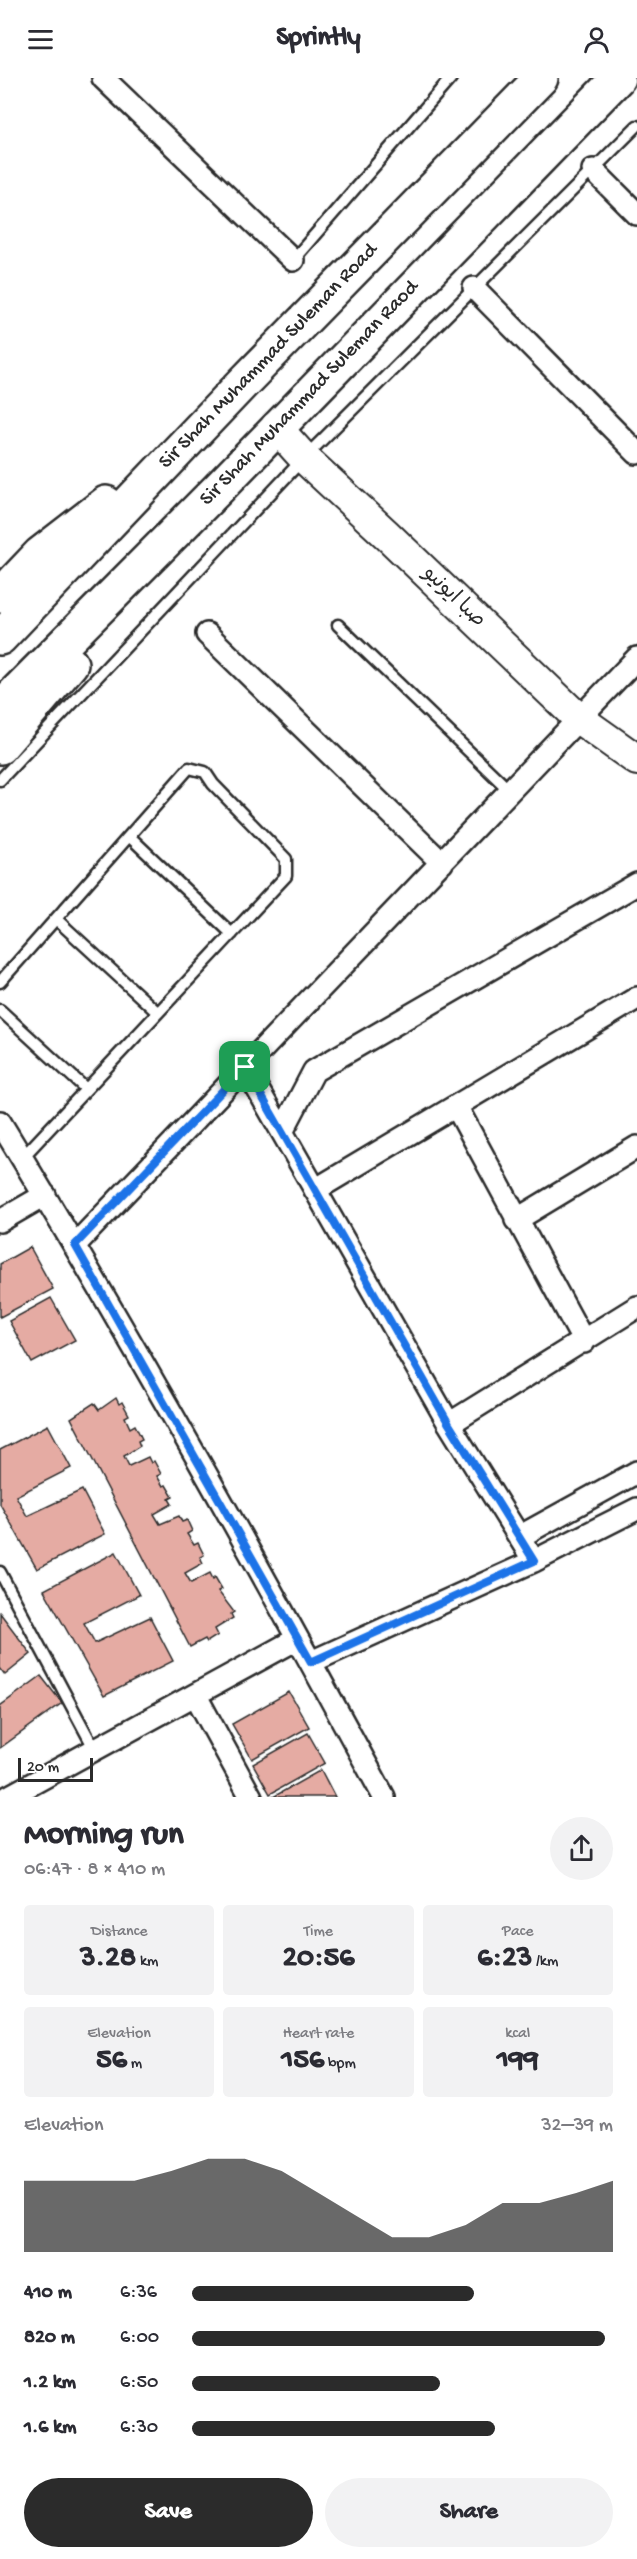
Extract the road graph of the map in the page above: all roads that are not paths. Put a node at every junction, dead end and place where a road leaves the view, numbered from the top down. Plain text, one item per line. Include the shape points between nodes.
1 (103, 78) edge
2 (451, 78) edge
3 (541, 78) edge
4 (618, 78) edge
5 (637, 126) edge
6 (593, 170) junction
7 (637, 214) edge
8 (293, 260) joint
9 (474, 288) junction
10 (276, 427) junction
11 (193, 436) junction
12 (637, 453) edge
13 (303, 458) junction
14 (217, 490) junction
15 (0, 596) edge
16 (338, 625) dead end
17 (207, 634) dead end
18 (0, 638) edge
19 (637, 658) edge
20 (0, 708) edge
21 (578, 718) junction
22 (0, 747) edge
23 (637, 760) edge
24 (0, 780) edge
25 (509, 790) junction
26 (129, 836) junction
27 (442, 863) junction
28 (637, 884) edge
29 (56, 919) junction
30 (232, 934) junction
31 (0, 981) edge
32 (637, 998) edge
33 (0, 1010) edge
34 (157, 1012) junction
35 (245, 1067) junction
36 (86, 1089) junction
37 (456, 1106) junction
38 (0, 1122) edge
39 (282, 1132) junction
40 (637, 1147) edge
41 (22, 1158) junction
42 (315, 1190) junction
43 (45, 1195) junction
44 (516, 1220) junction
45 (0, 1221) edge
46 (75, 1245) junction
47 (637, 1307) edge
48 (584, 1342) junction
49 (449, 1424) junction
50 (637, 1472) edge
51 (637, 1509) edge
52 (519, 1537) junction
53 (534, 1561) junction
54 (0, 1572) edge
55 (297, 1639) junction
56 (311, 1662) junction
57 (196, 1696) junction
58 (95, 1750) junction
59 (8, 1797) edge
60 (251, 1797) edge
61 (384, 1797) edge

1 - 8 street
2 - 8 lane
3 - 11 highway, Sir Shah Muhammad Suleman Road
4 - 10 highway, Sir Shah Muhammad Suleman Raod
5 - 6 lane
6 - 7 street
6 - 9 lane
9 - 12 street
9 - 13 lane
10 - 13 main road, صبا ایونیو
10 - 14 highway, Sir Shah Muhammad Suleman Raod
11 - 15 highway via 40,554
11 - 18 highway, Sir Shah Muhammad Suleman Road
13 - 21 main road, صبا ایونیو
13 - 24 lane
14 - 20 highway, Sir Shah Muhammad Suleman Raod
14 - 22 highway
16 - 25 lane
17 - 27 street
19 - 21 street
21 - 23 main road, صبا ایونیو
21 - 25 street
25 - 27 street
26 - 29 lane
26 - 30 lane
26 - 30 lane via 189,768 205,772 286,859 286,876
27 - 35 street
28 - 39 street via 314,1071
29 - 31 lane
29 - 34 lane
30 - 34 lane
32 - 37 street
33 - 36 lane
34 - 36 lane
35 - 39 street
35 - 46 street
36 - 41 lane
37 - 42 street
37 - 44 street
38 - 41 street
39 - 42 street
40 - 44 street
41 - 43 street
42 - 49 street
43 - 45 street
43 - 46 street
44 - 48 street
46 - 55 street
47 - 48 street
48 - 49 street
49 - 52 street
50 - 52 street
51 - 53 street
52 - 53 street
53 - 56 street
54 - 58 lane
55 - 56 street
55 - 57 street
56 - 61 street
57 - 58 street
57 - 60 street
58 - 59 street

